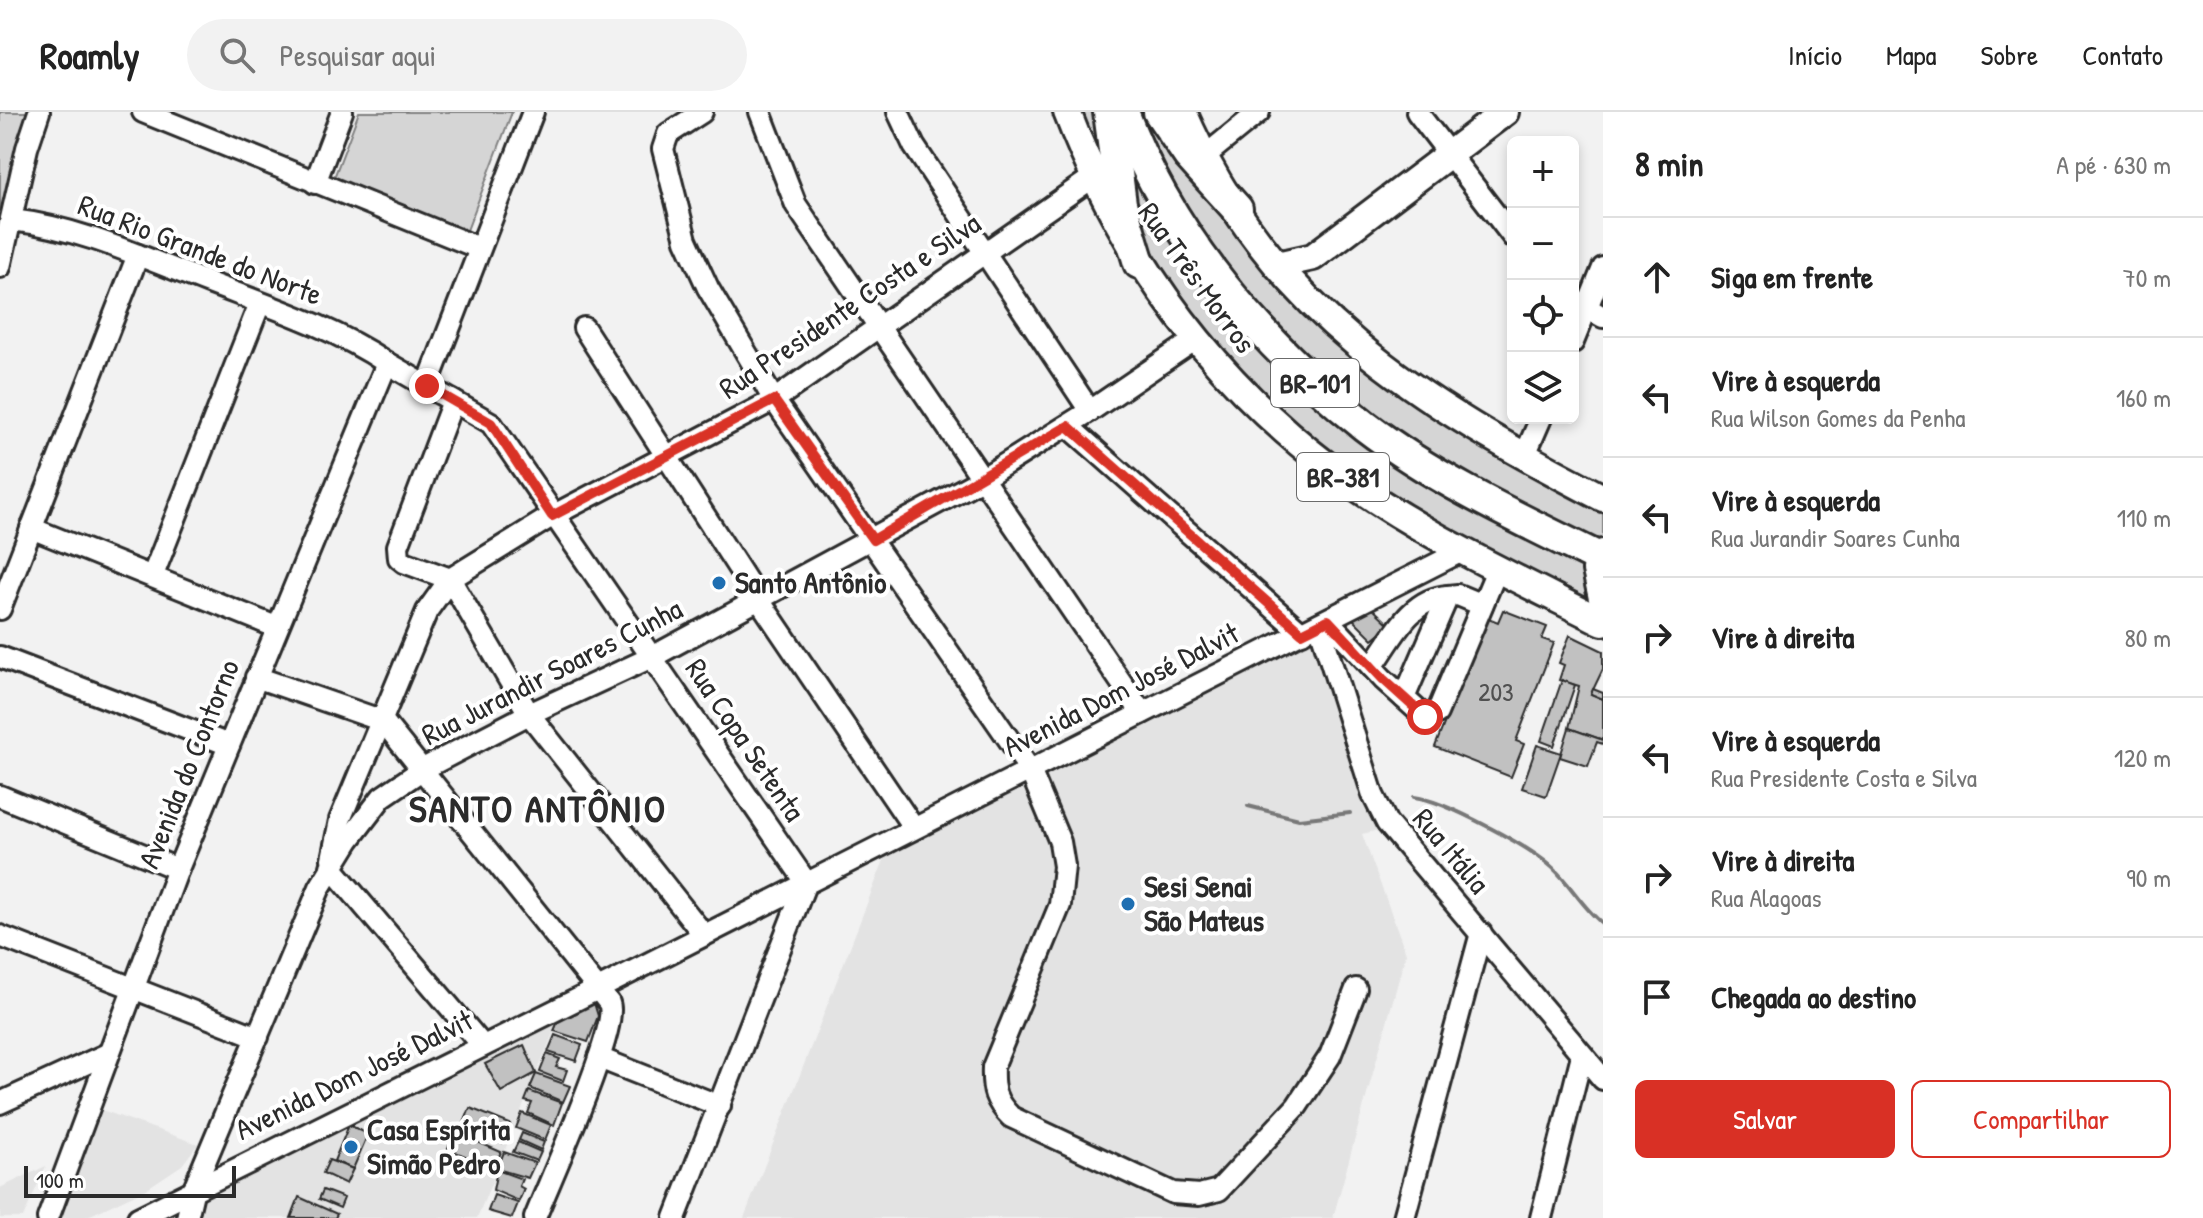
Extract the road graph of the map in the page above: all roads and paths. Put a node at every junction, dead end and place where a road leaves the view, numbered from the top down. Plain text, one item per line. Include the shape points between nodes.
1 (39, 112) edge
2 (143, 112) edge
3 (342, 112) edge
4 (533, 112) edge
5 (702, 112) edge
6 (760, 112) edge
7 (898, 112) edge
8 (1067, 112) edge
9 (1109, 112) edge
10 (1123, 112) edge
11 (1159, 112) edge
12 (1183, 112) edge
13 (1259, 112) edge
14 (1417, 112) edge
15 (1505, 112) edge
16 (1449, 153) junction
17 (1205, 156) junction
18 (1092, 178) junction
19 (315, 183) junction
20 (1237, 209) junction
21 (12, 220) junction
22 (1507, 229) edge
23 (479, 248) junction
24 (984, 251) junction
25 (138, 255) junction
26 (1313, 257) junction
27 (1139, 263) junction
28 (1277, 265) junction
29 (0, 267) edge
30 (1603, 268) edge
31 (1308, 299) junction
32 (260, 303) junction
33 (1588, 308) edge
34 (584, 328) dead end
35 (879, 328) junction
36 (1579, 328) edge
37 (1196, 339) junction
38 (387, 363) junction
39 (427, 386) junction
40 (774, 400) junction
41 (453, 401) junction
42 (1090, 411) junction
43 (1538, 424) edge
44 (1068, 426) junction
45 (1524, 457) junction
46 (667, 458) junction
47 (980, 480) junction
48 (1603, 498) edge
49 (552, 516) junction
50 (31, 528) junction
51 (873, 540) junction
52 (1462, 551) junction
53 (1602, 557) edge
54 (1497, 570) junction
55 (153, 575) junction
56 (450, 579) junction
57 (1448, 596) junction
58 (759, 600) junction
59 (1603, 603) edge
60 (1482, 605) junction
61 (0, 609) edge
62 (1603, 622) edge
63 (1316, 625) junction
64 (276, 627) junction
65 (0, 657) edge
66 (652, 657) junction
67 (1372, 667) junction
68 (256, 677) junction
69 (1404, 698) junction
70 (1142, 713) junction
71 (529, 714) junction
72 (383, 721) junction
73 (229, 745) junction
74 (423, 769) junction
75 (1030, 770) junction
76 (0, 796) edge
77 (913, 827) junction
78 (331, 867) junction
79 (178, 869) junction
80 (806, 882) junction
81 (1481, 933) junction
82 (704, 935) junction
83 (2, 944) edge
84 (133, 987) junction
85 (599, 989) junction
86 (1356, 989) dead end
87 (258, 1037) junction
88 (483, 1046) junction
89 (107, 1054) junction
90 (1582, 1055) junction
91 (599, 1058) junction
92 (1603, 1079) edge
93 (0, 1103) edge
94 (720, 1106) junction
95 (194, 1188) junction
96 (179, 1215) edge
97 (48, 1218) edge
98 (138, 1218) edge
99 (535, 1218) edge
100 (675, 1218) edge
101 (1404, 1218) edge
102 (1541, 1218) edge

1 - 21 street
2 - 19 street
3 - 19 street
4 - 23 street
5 - 40 street via 668,134 664,143 686,240
6 - 35 street via 796,205
7 - 24 street via 914,146
8 - 18 main road, Rua Três Morros / BR-381
9 - 27 highway via 1121,204
10 - 53 highway, BR-101 via 1171,210 1205,260 1284,354 1390,443 1459,486
11 - 20 highway via 1189,156
12 - 17 main road
13 - 17 street
14 - 16 street
15 - 16 main road
16 - 22 street
16 - 26 main road
17 - 20 main road
18 - 24 street, Rua Presidente Costa e Silva
18 - 27 main road, Rua Três Morros / BR-381
19 - 23 street
20 - 28 main road
21 - 25 street, Rua Rio Grande do Norte via 59,227
21 - 29 street
23 - 39 street
24 - 35 street, Rua Presidente Costa e Silva
24 - 42 street
25 - 32 street, Rua Rio Grande do Norte
25 - 50 street
26 - 28 main road
26 - 31 main road
27 - 37 main road, Rua Três Morros / BR-381
28 - 31 main road
30 - 33 street
31 - 45 main road via 1403,383
32 - 38 street, Rua Rio Grande do Norte via 363,347
32 - 55 street
33 - 36 street
34 - 46 street
35 - 40 street, Rua Presidente Costa e Silva
35 - 47 street
37 - 42 street, Rua Jurandir Soares Cunha
37 - 52 main road, Rua Três Morros / BR-381 via 1251,400 1331,469
38 - 39 street, Rua Copa Setenta
38 - 64 street, Avenida do Contorno
39 - 41 street, Rua Copa Setenta
40 - 46 street, Rua Presidente Costa e Silva
40 - 51 street
41 - 49 street, Rua Copa Setenta via 501,434
41 - 56 street via 398,546 404,562
42 - 44 street, Rua Jurandir Soares Cunha
43 - 45 street
44 - 47 street, Rua Jurandir Soares Cunha
44 - 63 street
45 - 48 main road
46 - 49 street, Rua Presidente Costa e Silva
46 - 58 street
47 - 51 street, Rua Jurandir Soares Cunha
47 - 70 street
49 - 56 street, Rua Presidente Costa e Silva
49 - 66 street, Rua Copa Setenta
50 - 55 street
50 - 61 street
51 - 58 street, Rua Jurandir Soares Cunha
51 - 75 street
52 - 54 main road, Rua Três Morros / BR-381
52 - 63 street, Avenida Dom José Dalvit
53 - 59 main road via 1596,585
54 - 60 street
54 - 62 main road, Rua Três Morros / BR-381
55 - 64 street
56 - 71 street
56 - 72 street, Rua Presidente Costa e Silva via 427,611
57 - 60 street
57 - 67 street via 1425,601 1410,613
57 - 69 street
58 - 66 street, Rua Jurandir Soares Cunha
58 - 77 street
60 - 69 street via 1437,713 1425,717
63 - 67 street
63 - 70 street, Avenida Dom José Dalvit
63 - 81 street, Rua Itália via 1387,823
64 - 68 street, Avenida do Contorno
65 - 73 street
66 - 71 street, Rua Jurandir Soares Cunha
66 - 80 street, Rua Copa Setenta
67 - 69 street
68 - 72 street
68 - 73 street, Avenida do Contorno
70 - 75 street, Avenida Dom José Dalvit
71 - 74 street, Rua Jurandir Soares Cunha
71 - 82 street
72 - 74 street
72 - 78 street, Rua Presidente Costa e Silva via 340,820
73 - 79 street, Avenida do Contorno
74 - 78 street, Rua Jurandir Soares Cunha via 382,797
74 - 85 street
75 - 77 street, Avenida Dom José Dalvit
75 - 86 street via 1060,842 1064,866 1060,905 993,1067 992,1089 1011,1117 1173,1193 1219,1190 1297,1106 1330,1056
76 - 79 street
77 - 80 street, Avenida Dom José Dalvit
78 - 87 street
78 - 88 street
79 - 84 street, Avenida do Contorno
80 - 82 street, Avenida Dom José Dalvit
80 - 94 street
81 - 90 street, Rua Itália
81 - 101 street
82 - 85 street, Avenida Dom José Dalvit
83 - 84 street
84 - 87 street
84 - 89 street, Avenida do Contorno
85 - 88 street, Avenida Dom José Dalvit
85 - 91 street via 612,1009
87 - 95 street
88 - 95 street, Avenida Dom José Dalvit
89 - 93 street
89 - 97 street, Avenida do Contorno
90 - 92 street, Rua Itália
90 - 102 street
91 - 94 street
91 - 99 street
94 - 100 street
95 - 96 street
95 - 98 street, Avenida Dom José Dalvit

